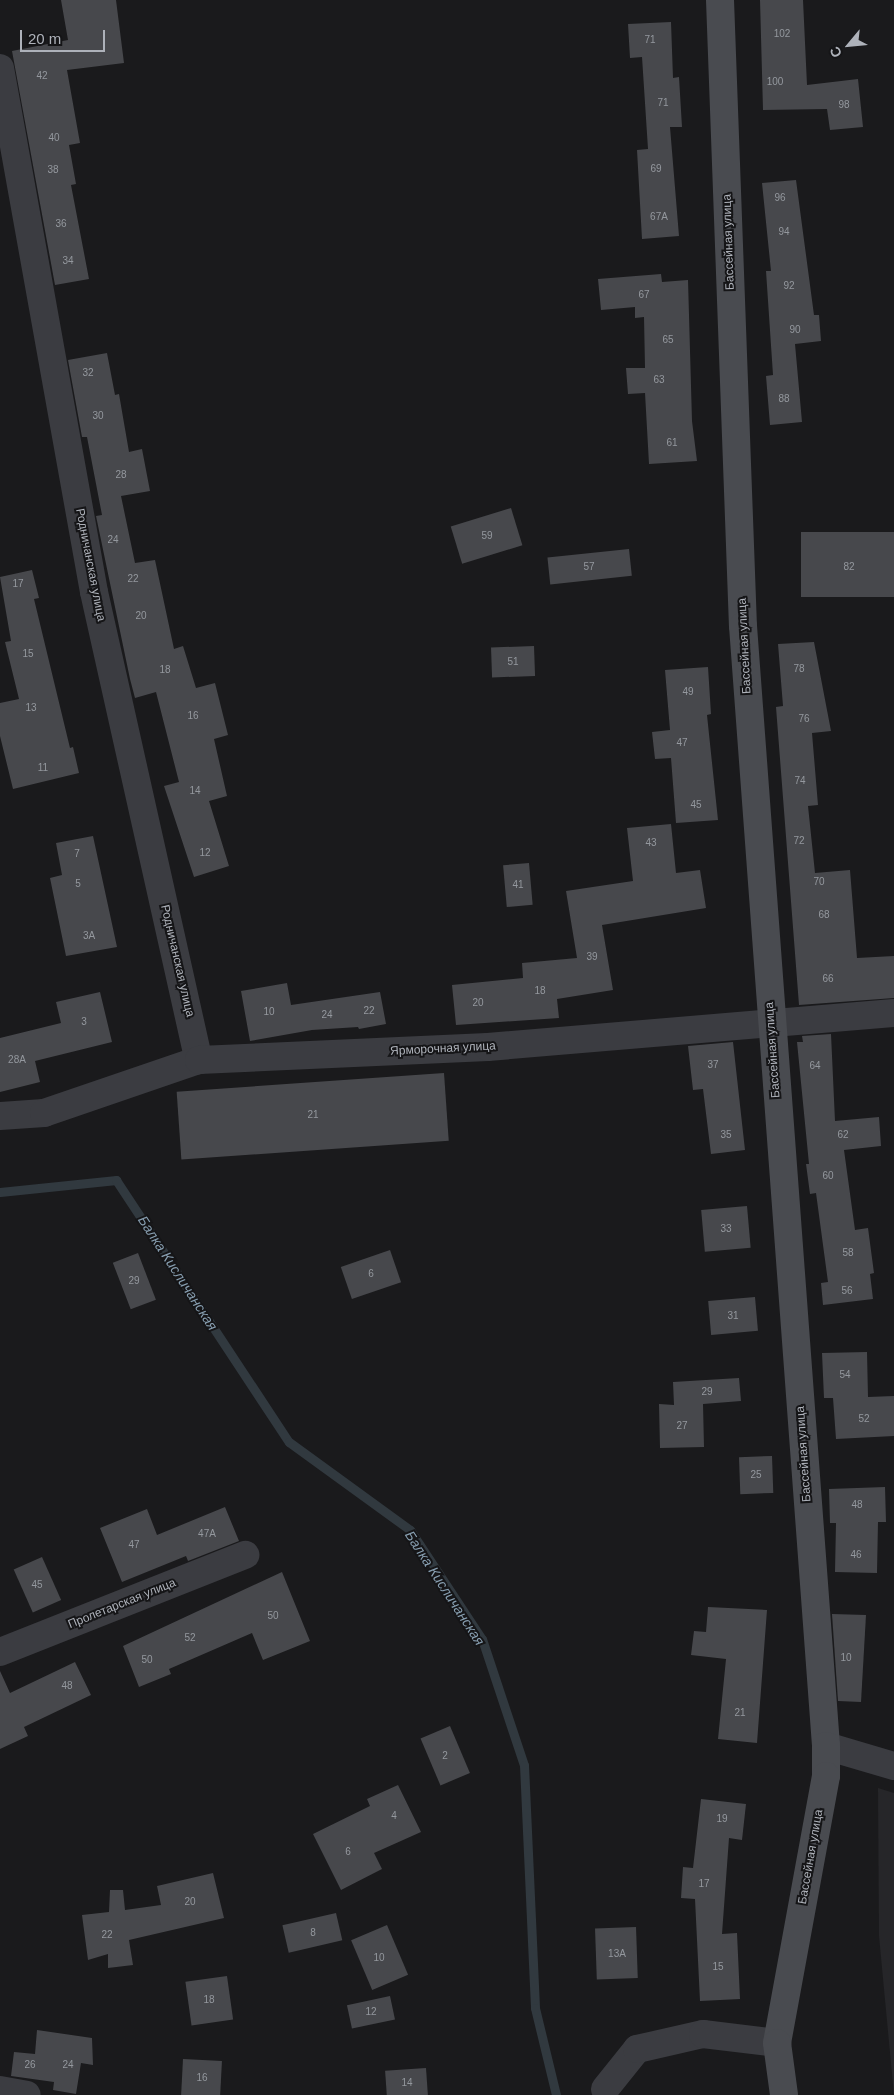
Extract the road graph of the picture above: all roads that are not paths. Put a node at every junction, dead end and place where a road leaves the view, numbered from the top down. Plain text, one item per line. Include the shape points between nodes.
1 (720, 0) edge
2 (0, 68) edge
3 (894, 1013) edge
4 (771, 1024) junction
5 (199, 1060) junction
6 (0, 1116) edge
7 (245, 1555) dead end
8 (0, 1652) edge
9 (826, 1746) junction
10 (894, 1766) edge
11 (777, 2043) junction
12 (605, 2089) dead end
13 (0, 2090) edge
14 (27, 2095) edge
15 (784, 2095) edge

1 - 4 street, Бассейная улица via 743,626
2 - 5 street, Родничанская улица via 94,592
3 - 4 street, Ярморочная улица
4 - 5 street, Ярморочная улица via 488,1047
4 - 9 street, Бассейная улица
5 - 6 street, Ярморочная улица via 44,1113
7 - 8 street, Пролетарская улица
9 - 10 street
9 - 11 street, Бассейная улица via 826,1776
11 - 12 street via 703,2034 637,2049
11 - 15 street, Бассейная улица
13 - 14 street

